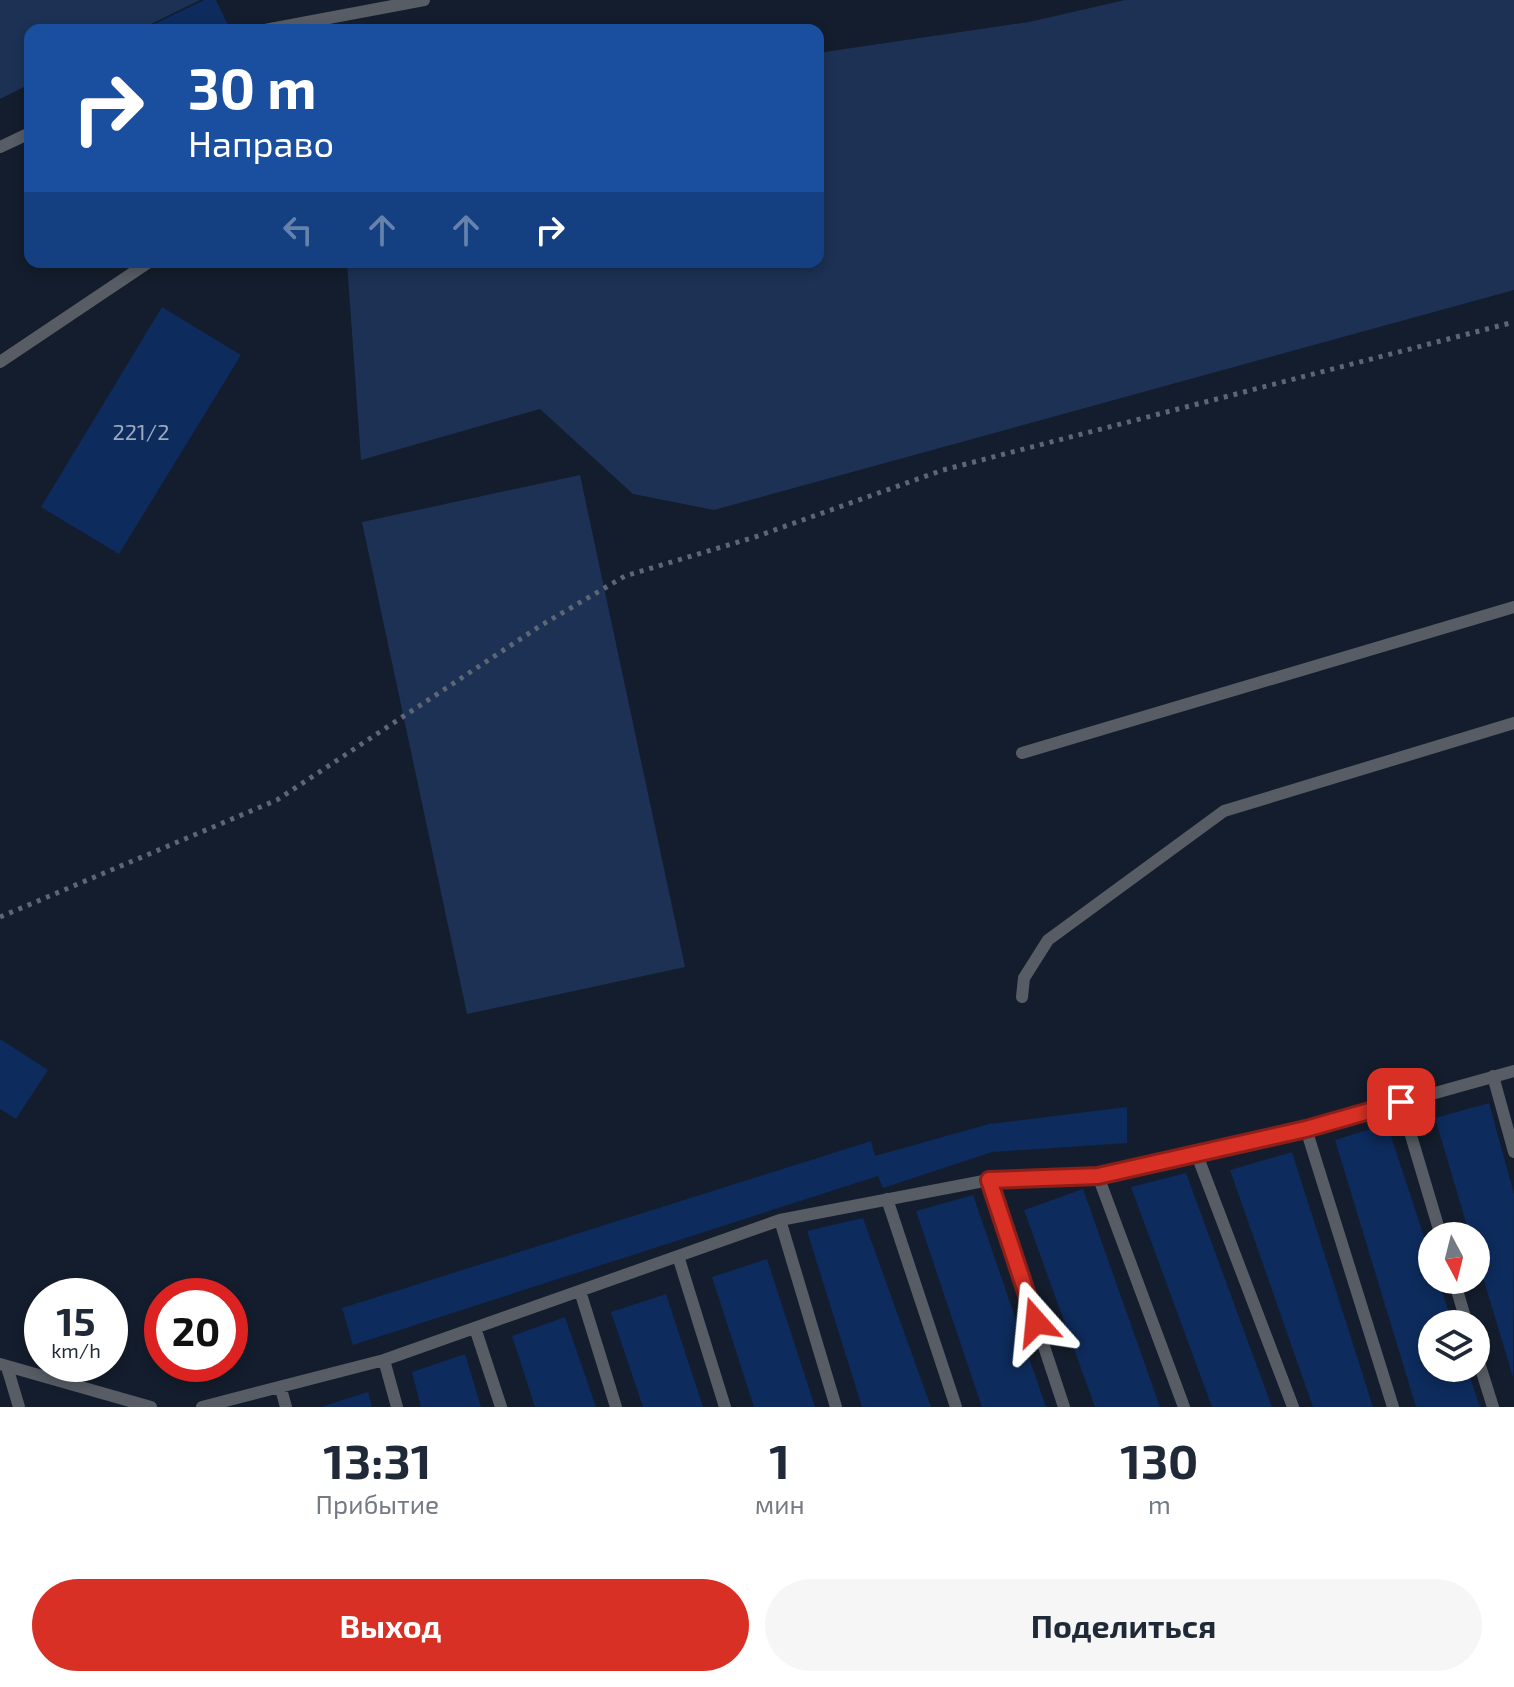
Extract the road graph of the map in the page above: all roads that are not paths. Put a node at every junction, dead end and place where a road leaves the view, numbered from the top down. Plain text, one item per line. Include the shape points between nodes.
1 (424, 0) edge
2 (297, 24) edge
3 (24, 136) edge
4 (0, 147) edge
5 (140, 268) edge
6 (0, 362) edge
7 (1514, 607) edge
8 (1514, 723) edge
9 (1022, 753) dead end
10 (1022, 997) dead end
11 (1514, 1071) edge
12 (1493, 1076) junction
13 (1401, 1102) junction
14 (1306, 1129) junction
15 (1514, 1152) edge
16 (1197, 1155) junction
17 (1098, 1176) junction
18 (989, 1180) junction
19 (887, 1199) junction
20 (780, 1220) junction
21 (1437, 1222) edge
22 (678, 1256) junction
23 (580, 1291) junction
24 (475, 1328) junction
25 (384, 1360) junction
26 (3, 1366) edge
27 (1485, 1382) edge
28 (281, 1389) junction
29 (85, 1391) junction
30 (19, 1407) edge
31 (87, 1407) edge
32 (151, 1407) edge
33 (202, 1407) edge
34 (286, 1407) edge
35 (397, 1407) edge
36 (501, 1407) edge
37 (616, 1407) edge
38 (725, 1407) edge
39 (836, 1407) edge
40 (956, 1407) edge
41 (1064, 1407) edge
42 (1184, 1407) edge
43 (1293, 1407) edge
44 (1393, 1407) edge
45 (1493, 1407) edge

1 - 2 lane
3 - 4 lane
5 - 6 lane
7 - 9 lane
8 - 10 lane via 1224,811 1048,940 1024,978
11 - 12 lane
12 - 13 lane
12 - 15 lane
13 - 14 lane
13 - 21 lane
14 - 16 lane
14 - 44 lane
16 - 17 lane
16 - 43 lane
17 - 18 lane
17 - 42 lane
18 - 19 lane
18 - 41 lane
19 - 20 lane
19 - 40 lane
20 - 22 lane
20 - 39 lane
22 - 23 lane
22 - 38 lane
23 - 24 lane
23 - 37 lane
24 - 25 lane
24 - 36 lane
25 - 28 lane
25 - 35 lane
26 - 29 lane
26 - 30 lane
27 - 45 lane
28 - 33 lane
28 - 34 lane
29 - 31 lane
29 - 32 lane

